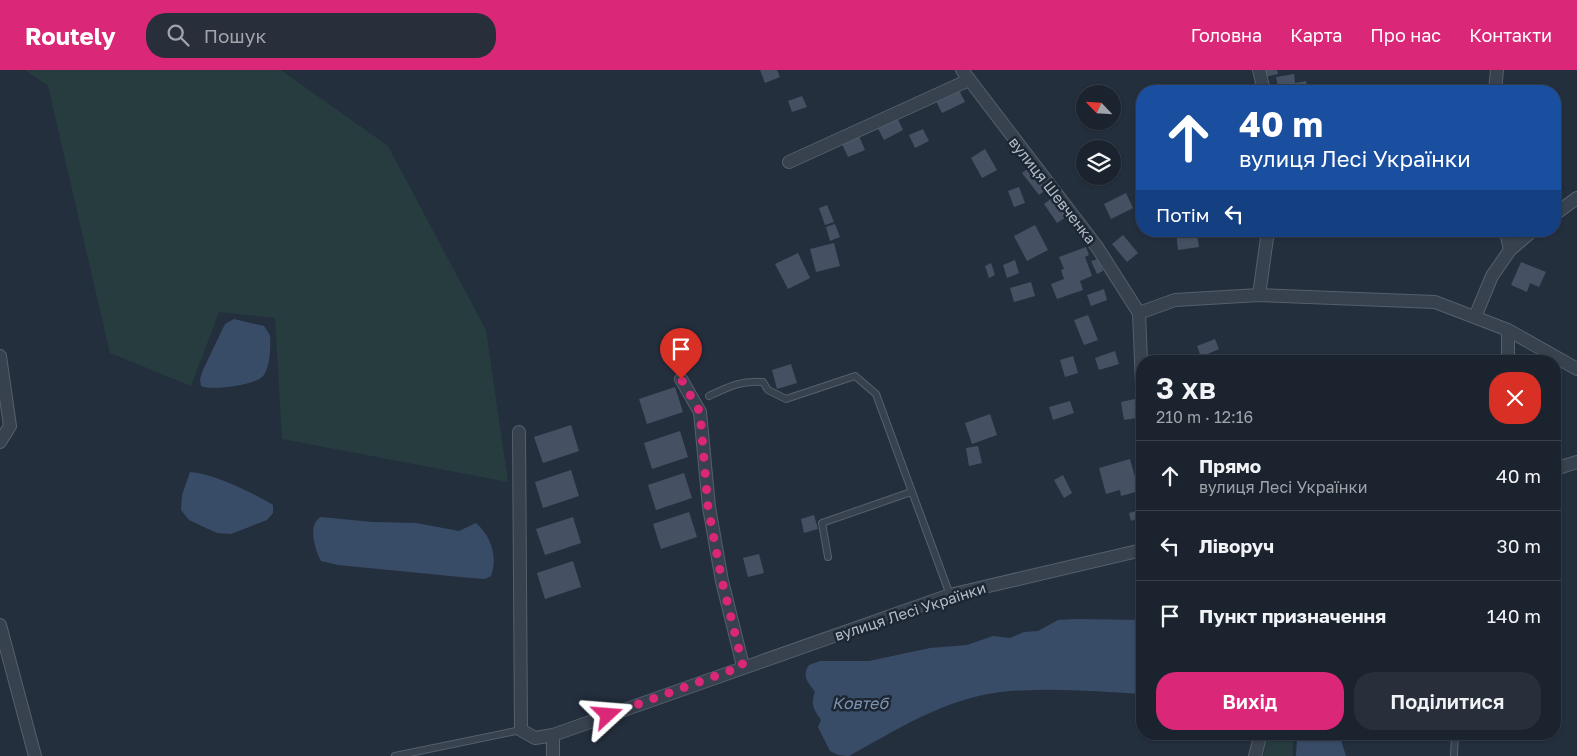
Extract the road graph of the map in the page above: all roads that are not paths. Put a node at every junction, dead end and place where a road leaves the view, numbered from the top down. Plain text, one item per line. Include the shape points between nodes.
1 (1259, 70) edge
2 (1498, 70) edge
3 (965, 75) edge
4 (1263, 85) edge
5 (1497, 85) edge
6 (789, 162) dead end
7 (1577, 198) edge
8 (1561, 210) edge
9 (1267, 237) edge
10 (1507, 237) edge
11 (1525, 237) edge
12 (1510, 250) junction
13 (1259, 295) junction
14 (1139, 312) junction
15 (1475, 317) junction
16 (1508, 330) junction
17 (1141, 355) edge
18 (1508, 355) edge
19 (1552, 355) edge
20 (0, 356) edge
21 (1561, 360) edge
22 (1577, 369) edge
23 (681, 379) dead end
24 (709, 396) dead end
25 (519, 432) dead end
26 (0, 442) edge
27 (1577, 462) edge
28 (1561, 467) edge
29 (911, 492) junction
30 (1136, 551) edge
31 (828, 557) dead end
32 (950, 596) junction
33 (0, 626) edge
34 (743, 666) junction
35 (521, 730) junction
36 (553, 734) junction
37 (1259, 740) edge
38 (1455, 740) edge
39 (35, 756) edge
40 (395, 756) edge
41 (553, 756) edge
42 (1255, 756) edge
43 (1454, 756) edge

1 - 4 street
2 - 5 street
3 - 6 street
3 - 14 street, вулиця Шевченка via 1097,247
7 - 8 street
9 - 13 street
10 - 12 street
11 - 12 street
12 - 15 street via 1492,276
13 - 14 street via 1176,300
13 - 15 street via 1435,302
14 - 17 street
15 - 16 street
16 - 18 street
16 - 19 street
20 - 26 street via 10,426
21 - 22 street
23 - 34 street via 700,412 708,507
24 - 29 lane via 748,380 762,382 768,390 786,400 855,376 876,394
25 - 35 street
27 - 28 street
29 - 31 lane via 822,523
29 - 32 lane
30 - 32 street, вулиця Лесі Українки
32 - 34 street, вулиця Лесі Українки
33 - 39 street
34 - 36 street, вулиця Лесі Українки
35 - 36 street, вулиця Лесі Українки via 535,738
35 - 40 lane
36 - 41 street
37 - 42 street
38 - 43 lane

